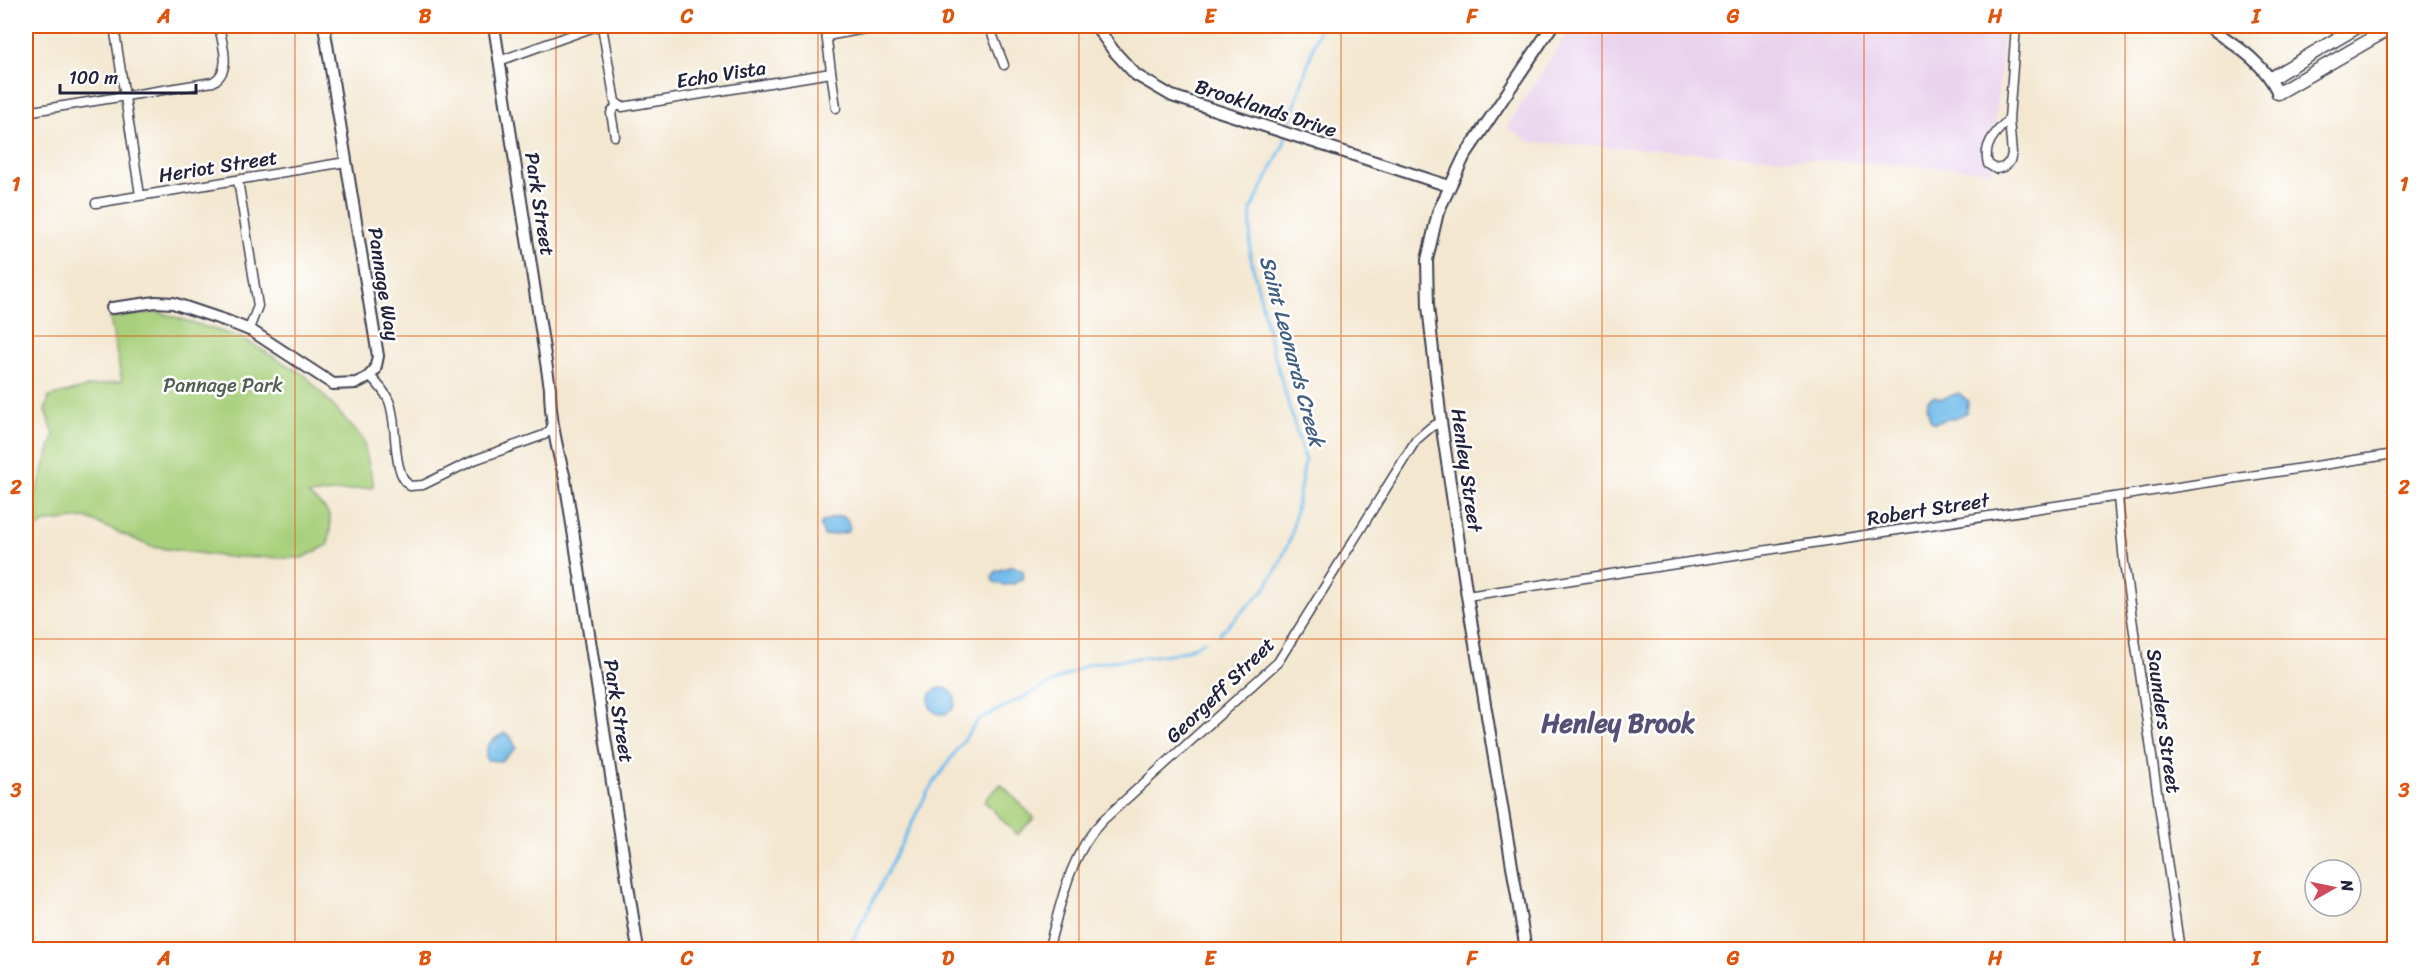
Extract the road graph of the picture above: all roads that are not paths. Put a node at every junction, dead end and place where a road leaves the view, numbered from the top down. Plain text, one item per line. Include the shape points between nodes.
1 (114, 26) edge
2 (219, 26) edge
3 (324, 26) edge
4 (494, 26) edge
5 (597, 26) edge
6 (602, 26) edge
7 (825, 26) edge
8 (880, 26) edge
9 (989, 26) edge
10 (1096, 26) edge
11 (1552, 26) edge
12 (2016, 26) edge
13 (2208, 26) edge
14 (2359, 26) edge
15 (2394, 26) edge
16 (827, 36) junction
17 (499, 61) junction
18 (1004, 65) dead end
19 (831, 73) junction
20 (2271, 78) junction
21 (2278, 93) joint
22 (125, 96) junction
23 (617, 105) junction
24 (837, 108) dead end
25 (26, 112) edge
26 (2009, 119) junction
27 (615, 136) dead end
28 (346, 162) junction
29 (238, 180) junction
30 (1449, 186) junction
31 (140, 195) junction
32 (96, 203) dead end
33 (112, 308) dead end
34 (249, 329) junction
35 (370, 376) junction
36 (550, 388) junction
37 (1441, 422) junction
38 (553, 424) junction
39 (2394, 454) edge
40 (565, 479) junction
41 (2118, 497) junction
42 (1467, 596) junction
43 (638, 950) edge
44 (1048, 950) edge
45 (1526, 950) edge
46 (2180, 950) edge

1 - 22 street
2 - 22 street via 225,64 219,78
3 - 28 street, Pannage Way
4 - 17 street, Park Street
5 - 17 street
6 - 23 street
7 - 16 street
8 - 16 street
9 - 18 street
10 - 30 street, Brooklands Drive via 1136,75 1172,96
11 - 30 street, Henley Street via 1464,157
12 - 26 street
13 - 20 street via 2259,64
14 - 20 main road
15 - 21 main road
16 - 19 street
17 - 36 street, Park Street
19 - 23 street, Echo Vista
19 - 24 street
20 - 21 street
22 - 25 street
22 - 31 street
23 - 27 street via 611,113
26 - 26 street via 2012,154 2004,167 1996,169 1988,164 1986,146
28 - 29 street, Heriot Street
28 - 35 street, Pannage Way via 378,356
29 - 31 street, Heriot Street
29 - 34 street via 258,306
30 - 37 street, Henley Street via 1426,260
31 - 32 street, Heriot Street
33 - 34 street via 173,303
34 - 35 street via 333,384 356,383
35 - 38 street via 389,400 403,479 410,486 423,485 474,460 544,435
36 - 38 street, Park Street
36 - 40 street, Park Street via 557,409
37 - 42 street, Henley Street
37 - 44 street, Georgeff Street via 1416,440 1278,662 1087,837 1070,871
38 - 40 street, Park Street
39 - 41 street, Robert Street
40 - 43 street, Park Street
41 - 42 street, Robert Street
41 - 46 street, Saunders Street via 2124,563
42 - 45 street, Henley Street

